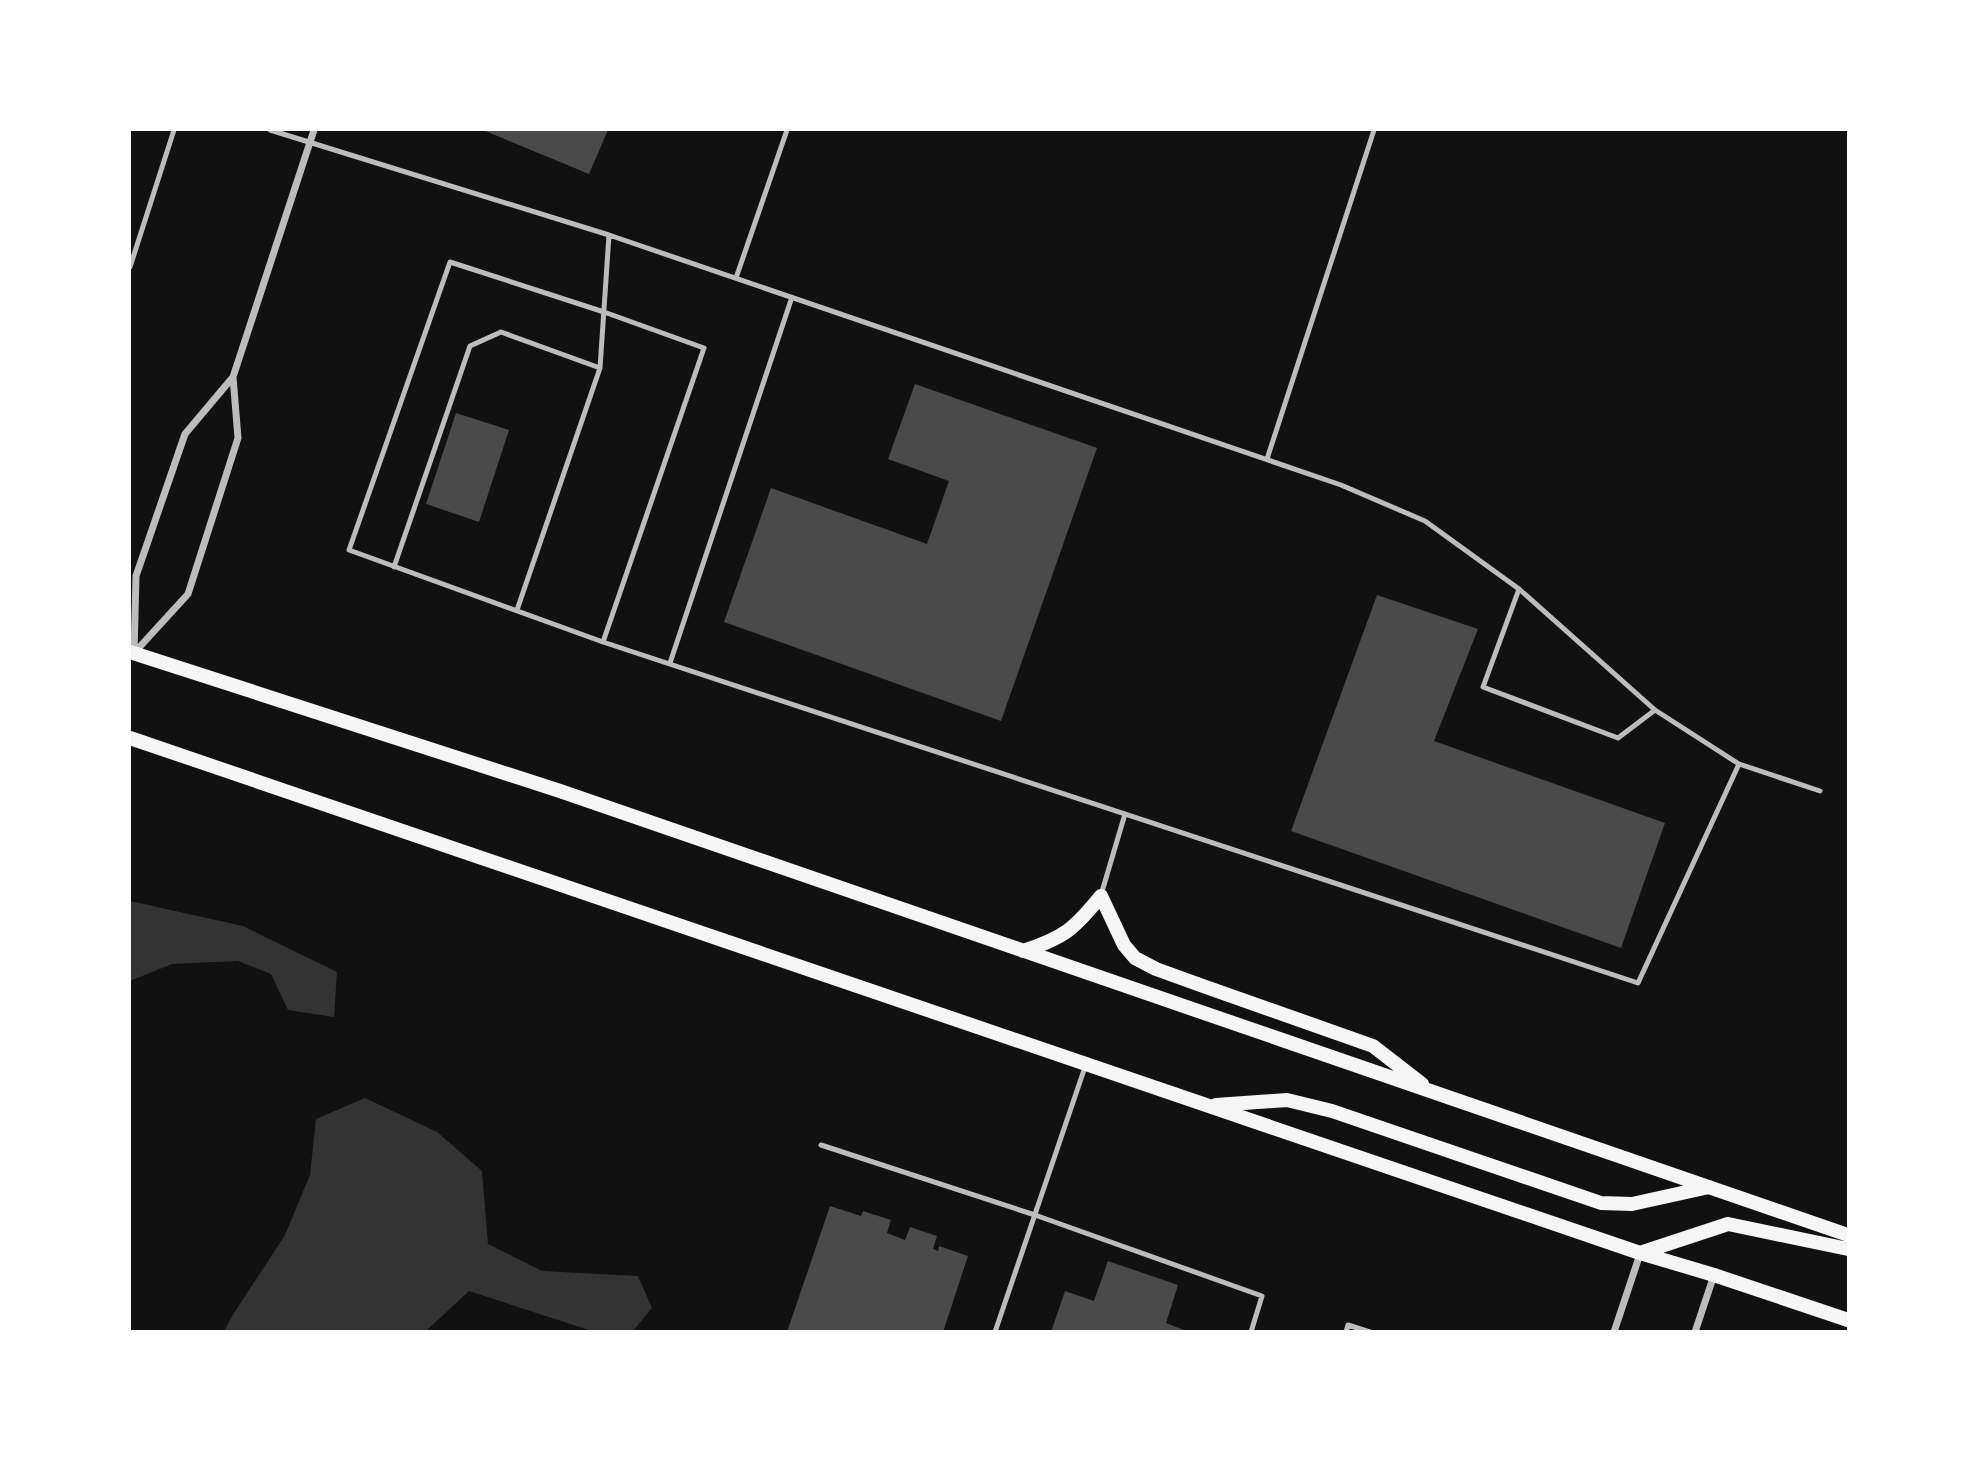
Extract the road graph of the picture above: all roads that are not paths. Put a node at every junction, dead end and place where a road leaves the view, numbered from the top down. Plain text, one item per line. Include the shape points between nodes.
1 (174, 130) edge
2 (270, 130) edge
3 (314, 130) edge
4 (787, 130) edge
5 (1374, 130) edge
6 (310, 143) junction
7 (609, 235) junction
8 (130, 267) edge
9 (736, 278) junction
10 (792, 297) junction
11 (604, 312) junction
12 (600, 368) junction
13 (233, 377) junction
14 (1267, 459) junction
15 (394, 566) junction
16 (1519, 589) junction
17 (517, 610) junction
18 (603, 642) junction
19 (131, 655) edge
20 (670, 663) junction
21 (1655, 710) junction
22 (130, 738) edge
23 (1739, 764) junction
24 (1820, 791) dead end
25 (1125, 814) junction
26 (1101, 896) junction
27 (1023, 951) junction
28 (1086, 1064) junction
29 (1432, 1091) junction
30 (1210, 1106) junction
31 (821, 1145) dead end
32 (1710, 1187) junction
33 (1035, 1215) junction
34 (1849, 1235) edge
35 (1849, 1249) edge
36 (1640, 1253) junction
37 (1714, 1275) junction
38 (1849, 1320) edge
39 (995, 1332) edge
40 (1251, 1332) edge
41 (1346, 1332) edge
42 (1370, 1332) edge
43 (1614, 1332) edge
44 (1695, 1332) edge

1 - 8 lane
2 - 6 lane
3 - 6 street
4 - 9 lane
5 - 14 lane
6 - 7 lane
6 - 13 street
7 - 9 lane
7 - 11 lane
9 - 10 lane
10 - 14 lane
10 - 20 lane
11 - 12 lane
11 - 15 lane via 450,262 349,550
11 - 18 lane via 704,348
12 - 15 lane via 501,332 470,346
12 - 17 lane
13 - 19 street via 185,434 136,576
13 - 19 street via 238,438 188,594
14 - 16 lane via 1425,521
15 - 17 lane
16 - 21 lane
16 - 21 lane via 1483,687 1618,738
17 - 18 lane
18 - 20 lane
19 - 27 main road via 560,791
20 - 25 lane
21 - 23 lane
22 - 28 main road
23 - 24 lane
23 - 25 lane via 1638,983
25 - 26 lane
26 - 27 main road via 1066,933
26 - 29 main road via 1135,958 1373,1046
27 - 29 main road
28 - 30 main road
28 - 33 lane
29 - 32 main road
30 - 32 main road via 1287,1100 1309,1105 1601,1203 1632,1204
30 - 36 main road
31 - 33 lane
32 - 34 main road
33 - 39 lane
33 - 40 lane via 1262,1296
35 - 36 main road via 1728,1224
36 - 37 main road
36 - 43 street
37 - 38 main road
37 - 44 street
41 - 42 lane via 1348,1325

